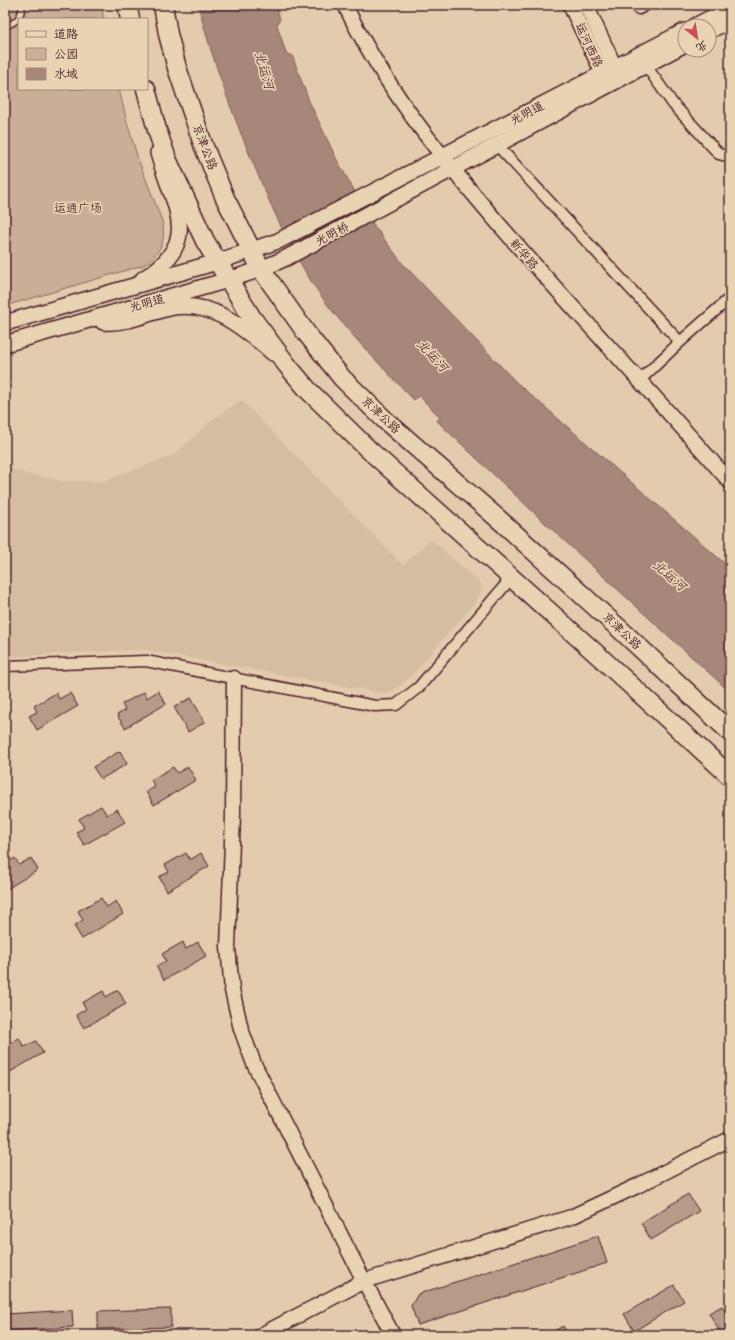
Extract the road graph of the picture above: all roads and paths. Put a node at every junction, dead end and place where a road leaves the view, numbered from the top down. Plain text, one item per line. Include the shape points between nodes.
1 (22, 5) edge
2 (127, 5) edge
3 (163, 5) edge
4 (345, 5) edge
5 (351, 5) edge
6 (570, 5) edge
7 (586, 5) edge
8 (634, 5) edge
9 (646, 5) edge
10 (727, 15) edge
11 (19, 18) edge
12 (130, 18) edge
13 (717, 18) edge
14 (18, 19) edge
15 (717, 24) edge
16 (5, 26) edge
17 (677, 36) edge
18 (677, 47) edge
19 (642, 60) junction
20 (611, 76) junction
21 (146, 90) edge
22 (157, 130) junction
23 (496, 144) junction
24 (730, 157) edge
25 (449, 161) junction
26 (369, 194) joint
27 (377, 210) joint
28 (278, 241) joint
29 (251, 250) junction
30 (286, 258) joint
31 (217, 262) junction
32 (261, 269) junction
33 (228, 280) junction
34 (129, 287) junction
35 (730, 298) edge
36 (84, 322) junction
37 (5, 323) edge
38 (680, 342) junction
39 (5, 344) edge
40 (286, 365) junction
41 (642, 379) junction
42 (729, 475) edge
43 (512, 577) junction
44 (5, 666) edge
45 (234, 678) junction
46 (730, 732) edge
47 (730, 776) edge
48 (730, 1139) edge
49 (364, 1281) junction
50 (261, 1335) edge
51 (393, 1335) edge

1 - 11 lane
2 - 12 highway
3 - 29 highway, 京津公路 via 177,68 204,147 225,198
4 - 25 street, 新华路 via 376,64 411,116
5 - 25 street, 新华路 via 385,68
6 - 20 street, 运河西路
7 - 20 street, 运河西路
8 - 9 street via 639,9
10 - 13 main road
10 - 15 main road
14 - 16 lane
17 - 19 main road, 光明道
18 - 19 main road, 光明道
19 - 20 main road, 光明道
19 - 24 street via 673,104 719,154
20 - 23 main road, 光明道
20 - 25 main road, 光明道
21 - 22 highway
22 - 31 highway via 167,160
22 - 34 main road via 158,153 176,203 180,231 170,256 162,266
23 - 25 main road, 光明道
23 - 38 street
25 - 26 main road, 光明道
25 - 27 main road, 光明道
25 - 41 street, 新华路
26 - 28 main road, 光明桥
27 - 30 main road, 光明桥
28 - 29 main road, 光明道
29 - 31 main road, 光明道
29 - 32 highway, 京津公路
30 - 32 main road, 光明道
31 - 33 highway
31 - 34 main road, 光明道
32 - 33 main road, 光明道
32 - 46 highway, 京津公路 via 307,334 348,383 386,421 532,549
33 - 36 main road, 光明道
33 - 40 highway
34 - 37 main road, 光明道
35 - 38 street
36 - 39 main road, 光明道
36 - 40 main road via 125,321 167,308 183,306 202,308 237,324
38 - 41 street
40 - 43 highway via 368,449
41 - 42 street, 新华路
43 - 45 street via 419,687 396,705 375,706
43 - 47 highway
44 - 45 street via 146,661
45 - 49 street via 233,816 228,947 232,990 241,1029 254,1064
48 - 49 street via 571,1217
49 - 50 street
49 - 51 street

